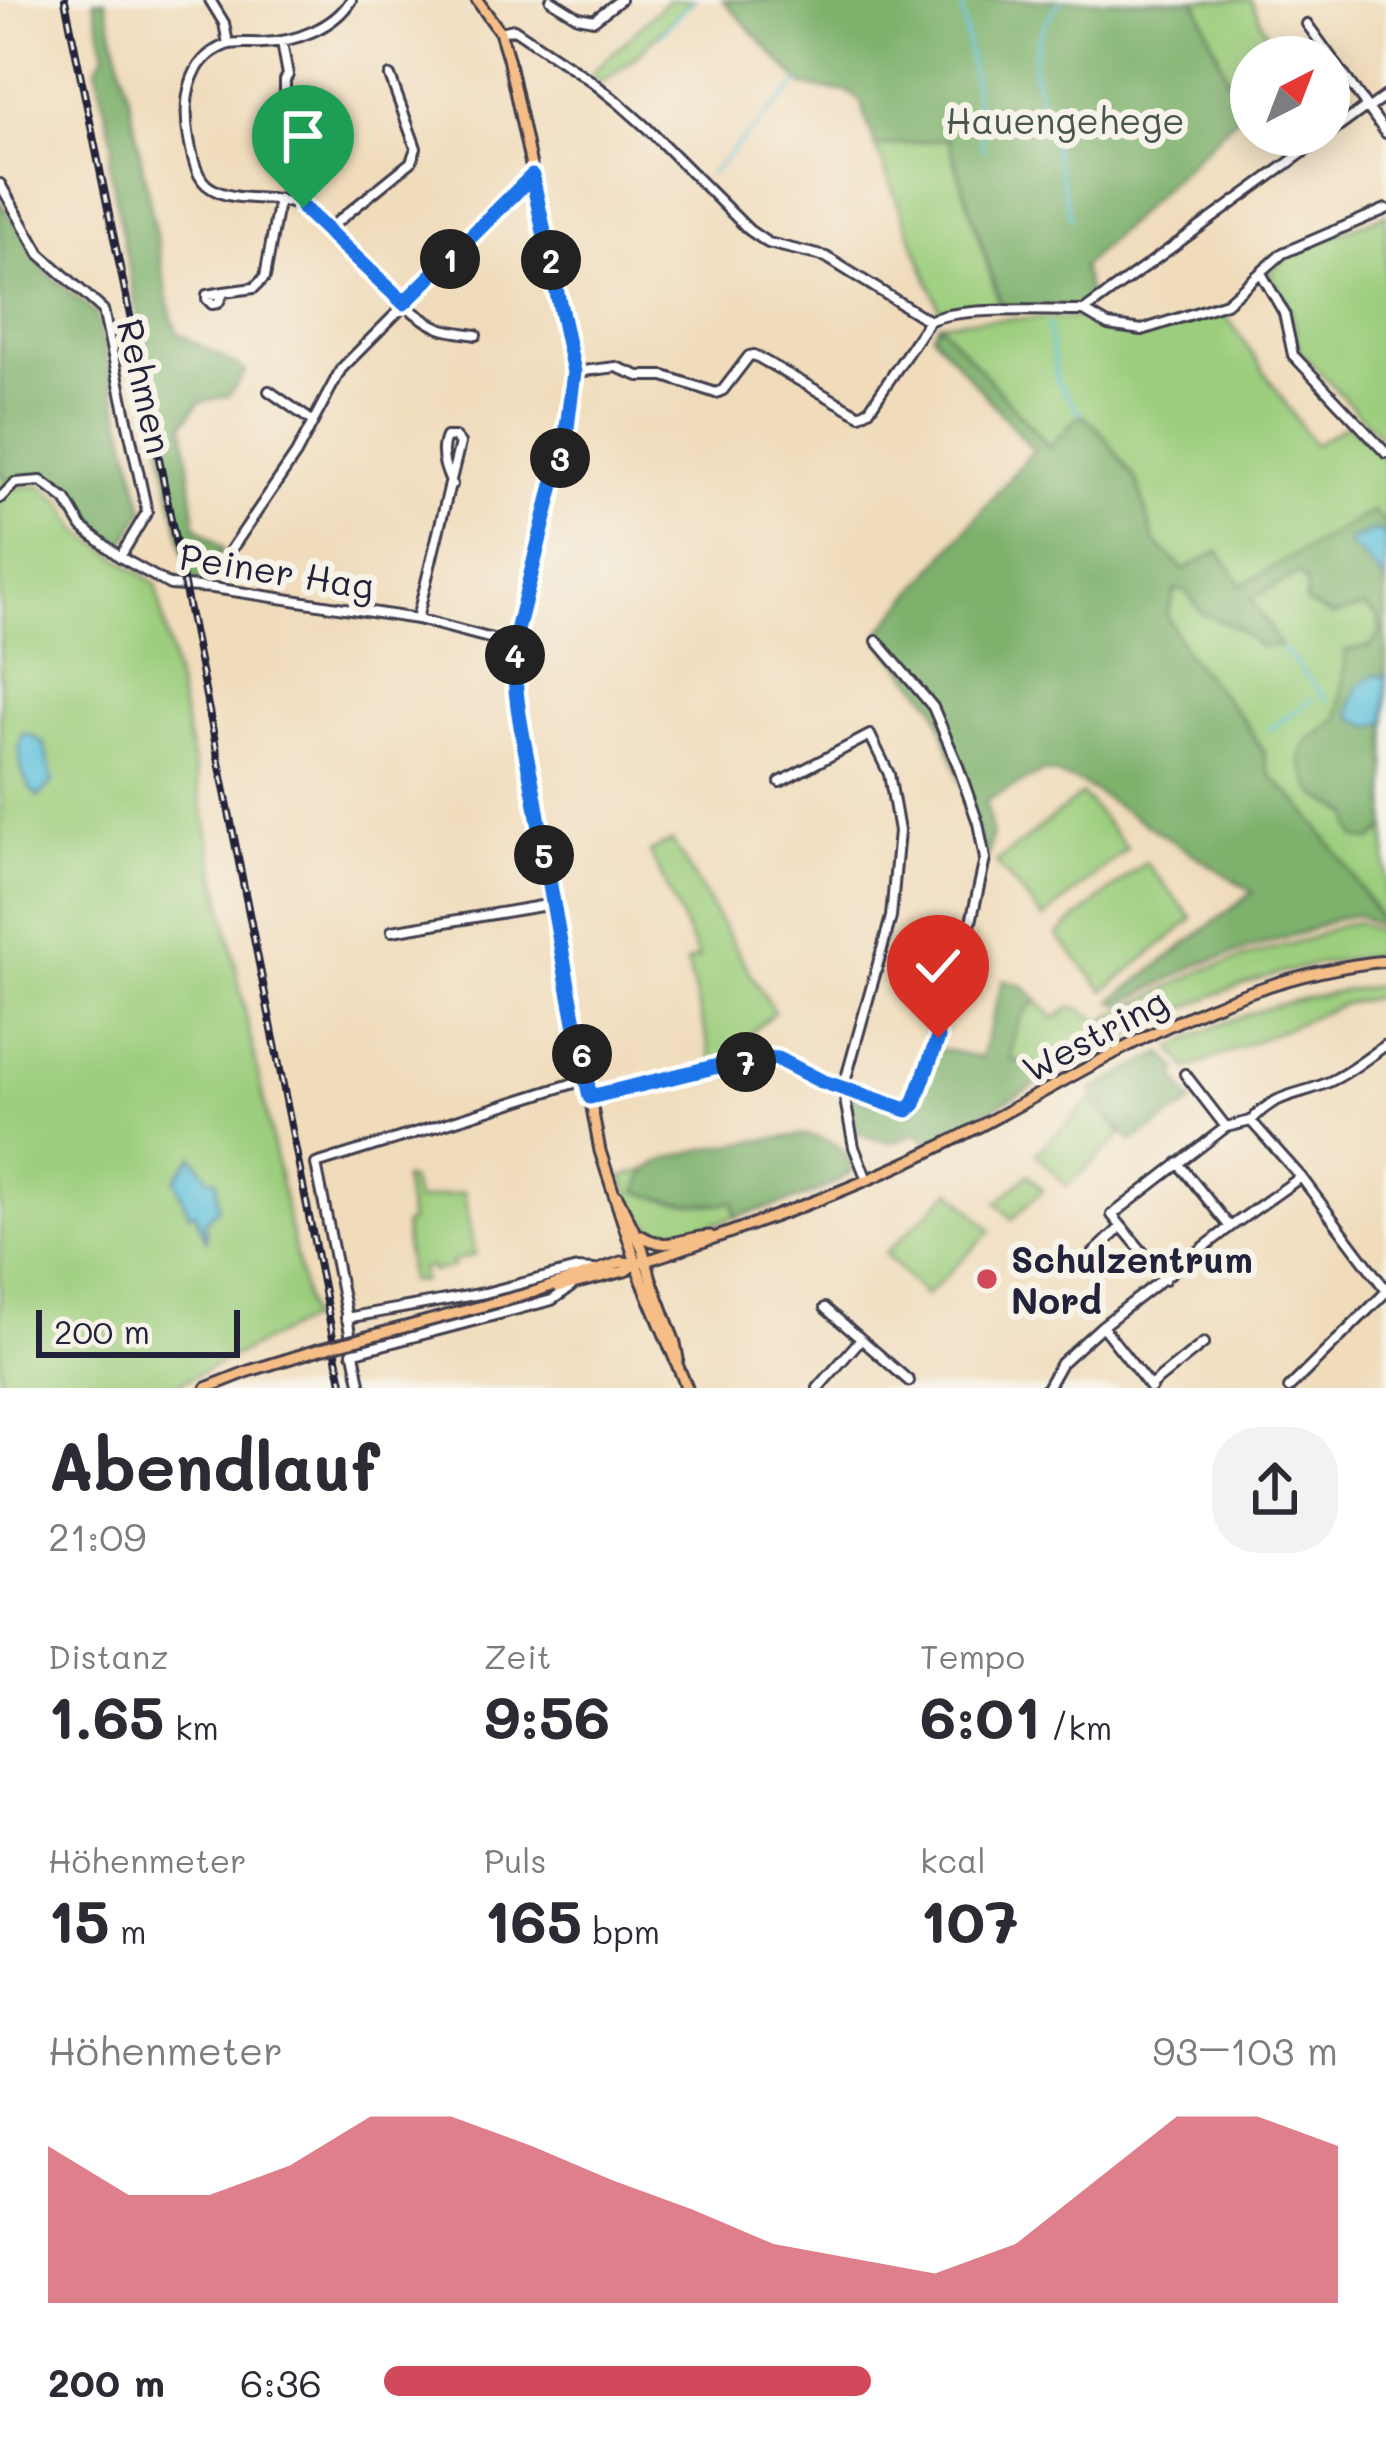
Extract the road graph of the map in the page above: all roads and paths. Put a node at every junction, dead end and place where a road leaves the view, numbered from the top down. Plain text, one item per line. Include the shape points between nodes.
1 (210, 0) edge
2 (477, 0) edge
3 (551, 0) edge
4 (620, 0) edge
5 (350, 2) edge
6 (1307, 24) dead end
7 (500, 32) junction
8 (282, 42) junction
9 (228, 44) junction
10 (390, 76) dead end
11 (1386, 96) edge
12 (1369, 108) junction
13 (1350, 118) edge
14 (1386, 133) edge
15 (285, 137) dead end
16 (1298, 156) edge
17 (532, 176) junction
18 (0, 184) edge
19 (279, 199) junction
20 (1386, 209) edge
21 (327, 230) junction
22 (1261, 273) junction
23 (224, 292) dead end
24 (404, 303) junction
25 (1084, 311) junction
26 (929, 322) junction
27 (476, 335) dead end
28 (574, 372) junction
29 (269, 391) dead end
30 (312, 421) junction
31 (1386, 453) edge
32 (452, 484) junction
33 (0, 498) edge
34 (120, 557) junction
35 (218, 569) dead end
36 (417, 619) junction
37 (877, 641) dead end
38 (515, 645) junction
39 (780, 782) dead end
40 (553, 904) junction
41 (392, 931) dead end
42 (1386, 962) edge
43 (1386, 1045) edge
44 (1185, 1074) dead end
45 (586, 1079) junction
46 (843, 1089) junction
47 (590, 1097) junction
48 (1251, 1121) junction
49 (1226, 1127) junction
50 (1178, 1163) junction
51 (606, 1174) junction
52 (1300, 1177) junction
53 (867, 1180) junction
54 (1121, 1227) junction
55 (1230, 1227) junction
56 (635, 1231) junction
57 (721, 1236) junction
58 (641, 1262) junction
59 (1078, 1268) dead end
60 (595, 1271) junction
61 (1165, 1279) junction
62 (1386, 1291) edge
63 (536, 1298) junction
64 (826, 1308) dead end
65 (346, 1318) junction
66 (1102, 1326) junction
67 (862, 1339) junction
68 (1204, 1343) dead end
69 (352, 1353) junction
70 (909, 1381) dead end
71 (1150, 1387) edge
72 (206, 1388) edge
73 (361, 1388) edge
74 (687, 1388) edge
75 (818, 1388) edge
76 (1047, 1388) edge
77 (1289, 1388) edge

1 - 9 street
2 - 7 main road
3 - 4 street via 594,20
5 - 8 street
6 - 12 street
7 - 17 main road
7 - 26 street via 514,29 590,80 767,243 826,257
8 - 9 street
8 - 15 street
9 - 19 street via 190,79 191,153 210,188
10 - 21 street via 416,148 411,162
11 - 12 street
12 - 13 street
12 - 14 street
16 - 25 street
17 - 24 street
17 - 28 main road
18 - 34 street, Rehmen via 40,254 103,310 147,512
19 - 21 street
19 - 23 street via 265,278
20 - 22 street via 1283,253
21 - 24 street
22 - 25 street via 1226,304 1142,330
22 - 31 street via 1284,313 1293,356
24 - 27 street via 439,328
24 - 30 street via 341,369
25 - 26 street via 970,313
26 - 28 street via 860,415 754,355 716,393 616,367
28 - 38 main road
29 - 30 street
30 - 35 street
32 - 32 street via 460,443 446,437 444,469
32 - 36 street
33 - 34 street, Peiner Hag via 15,483 41,482
34 - 36 street, Peiner Hag via 170,585
36 - 38 street, Peiner Hag
37 - 46 street via 933,707 985,859 914,1104 907,1110
38 - 40 main road
39 - 46 street via 870,735 890,774 899,831 891,917
40 - 41 street
40 - 45 main road
42 - 53 main road, Westring via 1291,978 1204,1008
43 - 48 street via 1334,1080 1265,1106
44 - 49 street
45 - 47 main road
45 - 65 street via 316,1164
46 - 47 street via 765,1058
46 - 53 street
47 - 51 main road
48 - 49 street
48 - 52 street
49 - 50 street
50 - 54 street via 1112,1215
50 - 55 street
51 - 56 main road
51 - 58 main road
52 - 55 street
52 - 62 street
53 - 57 main road, Westring
54 - 59 street
54 - 61 street
55 - 61 street
56 - 57 main road via 666,1245
56 - 58 main road
57 - 58 main road, Westring
58 - 60 main road, Westring
58 - 63 main road, Westring
58 - 74 main road
60 - 63 main road, Westring
60 - 65 street
61 - 66 street
62 - 77 street
63 - 69 street
63 - 72 main road, Westring, bridge via 317,1350
64 - 67 street
65 - 69 street
66 - 71 street
66 - 76 street via 1061,1363
67 - 70 street
67 - 75 street
68 - 71 street
69 - 73 street

